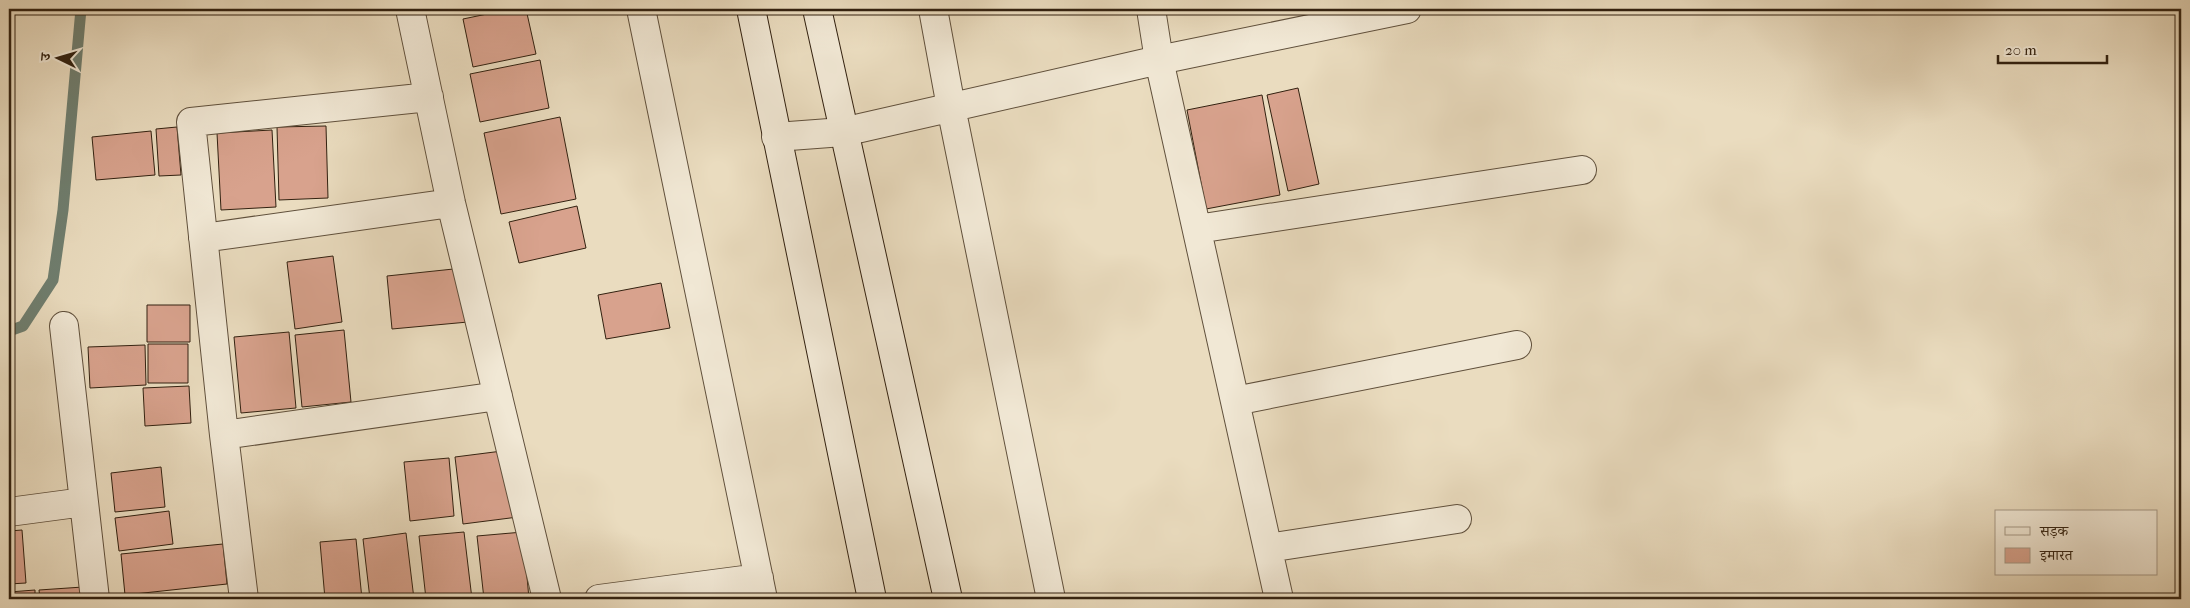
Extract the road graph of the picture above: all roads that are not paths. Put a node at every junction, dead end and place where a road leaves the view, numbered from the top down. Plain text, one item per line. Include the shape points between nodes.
1 (410, 9) edge
2 (641, 9) edge
3 (751, 9) edge
4 (817, 9) edge
5 (933, 9) edge
6 (1151, 9) edge
7 (1407, 9) edge
8 (1159, 60) junction
9 (428, 97) junction
10 (950, 107) junction
11 (843, 132) junction
12 (776, 137) junction
13 (1582, 170) dead end
14 (451, 203) junction
15 (1197, 228) junction
16 (203, 238) junction
17 (64, 326) dead end
18 (1517, 345) dead end
19 (498, 396) junction
20 (1235, 402) junction
21 (224, 435) junction
22 (84, 502) junction
23 (9, 512) edge
24 (1457, 519) dead end
25 (1268, 548) junction
26 (761, 589) edge
27 (95, 599) edge
28 (244, 599) edge
29 (547, 599) edge
30 (599, 599) edge
31 (872, 599) edge
32 (948, 599) edge
33 (1051, 599) edge
34 (1279, 599) edge

1 - 9 street
2 - 26 street
3 - 12 street
4 - 11 street
5 - 10 street
6 - 8 street
7 - 8 street
8 - 10 street
8 - 15 street
9 - 14 street
9 - 16 street via 191,122
10 - 11 street
10 - 33 street
11 - 12 street
11 - 32 street
12 - 31 street
13 - 15 street
14 - 16 street
14 - 19 street
15 - 20 street
16 - 21 street
17 - 22 street
18 - 20 street
19 - 21 street
19 - 29 street
20 - 25 street
21 - 28 street
22 - 23 street
22 - 27 street
24 - 25 street
25 - 34 street
26 - 30 street

